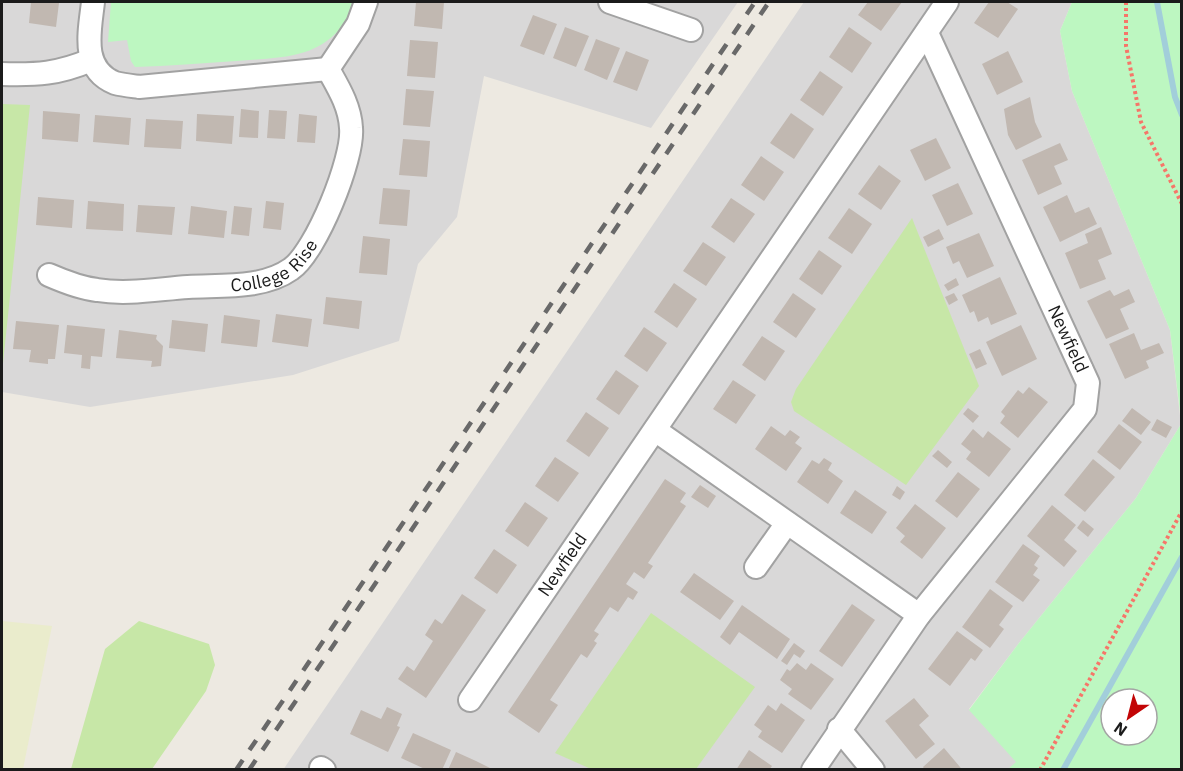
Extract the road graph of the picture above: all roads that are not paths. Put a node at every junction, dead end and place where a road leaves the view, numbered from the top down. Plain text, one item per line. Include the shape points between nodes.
1 (93, 2) edge
2 (366, 2) edge
3 (610, 2) edge
4 (947, 2) edge
5 (690, 30) dead end
6 (927, 33) junction
7 (91, 60) junction
8 (328, 69) junction
9 (2, 74) edge
10 (49, 276) dead end
11 (655, 430) junction
12 (787, 523) junction
13 (756, 567) dead end
14 (920, 615) junction
15 (470, 700) dead end
16 (839, 729) junction
17 (813, 770) edge
18 (873, 770) edge

1 - 7 street via 88,42
2 - 8 street via 358,24
3 - 5 street
4 - 6 street, Newfield
6 - 11 street, Newfield
6 - 14 street, Newfield via 1088,383 1085,409
7 - 8 street via 115,82 139,87
7 - 9 street via 41,75
8 - 10 street, College Rise via 343,95 351,128 348,157 315,237 292,268 270,279 234,285 124,293 98,291
11 - 12 street
11 - 15 street, Newfield
12 - 13 street
12 - 14 street
14 - 16 street, Newfield
16 - 17 street, Newfield
16 - 18 street

